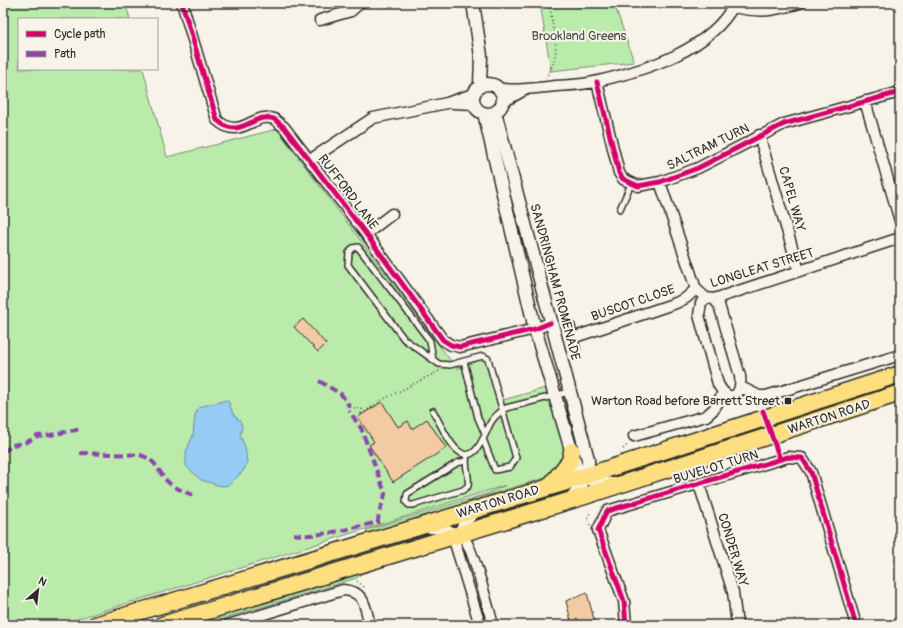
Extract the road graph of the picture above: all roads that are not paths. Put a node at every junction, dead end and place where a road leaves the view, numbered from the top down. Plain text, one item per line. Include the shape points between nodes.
1 (182, 3) edge
2 (360, 3) edge
3 (473, 3) edge
4 (800, 3) edge
5 (734, 5) edge
6 (320, 20) dead end
7 (597, 82) junction
8 (526, 90) junction
9 (484, 91) junction
10 (900, 92) edge
11 (865, 101) junction
12 (503, 102) junction
13 (490, 113) junction
14 (759, 135) junction
15 (310, 160) junction
16 (660, 182) junction
17 (631, 184) junction
18 (620, 209) dead end
19 (392, 214) dead end
20 (900, 221) edge
21 (366, 234) junction
22 (900, 238) edge
23 (799, 271) junction
24 (696, 289) junction
25 (710, 298) junction
26 (550, 323) junction
27 (572, 326) dead end
28 (535, 329) junction
29 (575, 336) junction
30 (577, 348) dead end
31 (900, 355) edge
32 (433, 360) junction
33 (464, 361) junction
34 (900, 374) edge
35 (867, 384) junction
36 (741, 387) junction
37 (900, 388) edge
38 (569, 392) junction
39 (723, 393) junction
40 (900, 393) edge
41 (556, 395) junction
42 (433, 411) dead end
43 (502, 411) junction
44 (484, 436) junction
45 (634, 436) dead end
46 (572, 451) junction
47 (466, 455) junction
48 (465, 461) junction
49 (586, 476) junction
50 (699, 484) junction
51 (616, 485) junction
52 (549, 487) junction
53 (571, 499) junction
54 (481, 508) junction
55 (415, 528) junction
56 (458, 534) junction
57 (95, 625) edge
58 (162, 625) edge
59 (228, 625) edge
60 (370, 625) edge
61 (480, 625) edge
62 (493, 625) edge
63 (626, 625) edge
64 (737, 625) edge
65 (856, 625) edge

1 - 15 street, RUFFORD LANE via 217,120 224,127 232,129 265,118 274,119 284,127
2 - 6 street via 351,11
3 - 9 street
4 - 5 street via 773,11 756,12
5 - 7 street via 721,24 676,56
7 - 8 street
7 - 17 street via 619,173
8 - 9 street
8 - 12 street
9 - 12 street
9 - 13 street via 476,108
9 - 15 street via 447,103 373,118
10 - 11 street, SALTRAM TURN
11 - 14 street, SALTRAM TURN via 800,118
11 - 20 street
12 - 13 street
13 - 26 street, SANDRINGHAM PROMENADE
13 - 28 street
14 - 16 street, SALTRAM TURN via 698,168
14 - 23 street, CAPEL WAY
15 - 21 street, RUFFORD LANE
16 - 17 street, SALTRAM TURN via 646,186
16 - 24 street, LONGLEAT STREET
17 - 18 lane
19 - 21 street
21 - 28 street, RUFFORD LANE via 443,340 451,345 460,347
22 - 23 street, LONGLEAT STREET
23 - 25 street, LONGLEAT STREET
24 - 25 street, LONGLEAT STREET
24 - 29 street, BUSCOT CLOSE via 676,303
25 - 36 street via 719,305
25 - 39 street via 700,303 698,315 718,384
26 - 28 street, RUFFORD LANE
26 - 38 street, SANDRINGHAM PROMENADE
27 - 29 lane
28 - 41 street
29 - 30 lane
31 - 36 street via 766,396 759,396
32 - 32 lane via 430,341 358,246 353,248 349,253 348,263 351,269 404,339
32 - 33 lane via 442,365
33 - 43 lane via 486,356
33 - 44 lane
34 - 35 main road, WARTON ROAD
35 - 37 street via 886,384
35 - 49 main road, WARTON ROAD
36 - 39 street via 734,396
38 - 41 lane
38 - 49 street, SANDRINGHAM PROMENADE via 588,459
39 - 45 street via 714,409 706,416
40 - 51 main road, WARTON ROAD
41 - 43 lane
41 - 46 street
42 - 47 lane via 454,447
43 - 44 lane via 490,422
43 - 44 lane via 516,458 510,467 495,470
44 - 47 lane via 472,454
46 - 49 street via 578,473
46 - 52 main road via 570,460
47 - 48 lane
48 - 48 lane via 469,480 468,486 463,490 413,505 406,502 407,494 457,463
49 - 51 street via 594,481
49 - 52 main road, WARTON ROAD
49 - 53 street via 581,488
50 - 63 street, BUVELOT TURN via 607,511 598,530 624,601
50 - 64 street, CONDER WAY via 733,592
50 - 65 street, BUVELOT TURN via 788,457 802,458 811,472
51 - 53 main road, WARTON ROAD
52 - 54 main road, WARTON ROAD
53 - 56 main road, WARTON ROAD
54 - 55 main road, WARTON ROAD
54 - 56 street via 466,519
55 - 56 street via 445,528
55 - 57 main road, WARTON ROAD
56 - 58 main road, WARTON ROAD
56 - 61 street via 455,543 457,552
56 - 62 street via 468,544
59 - 60 street via 343,590 359,595

